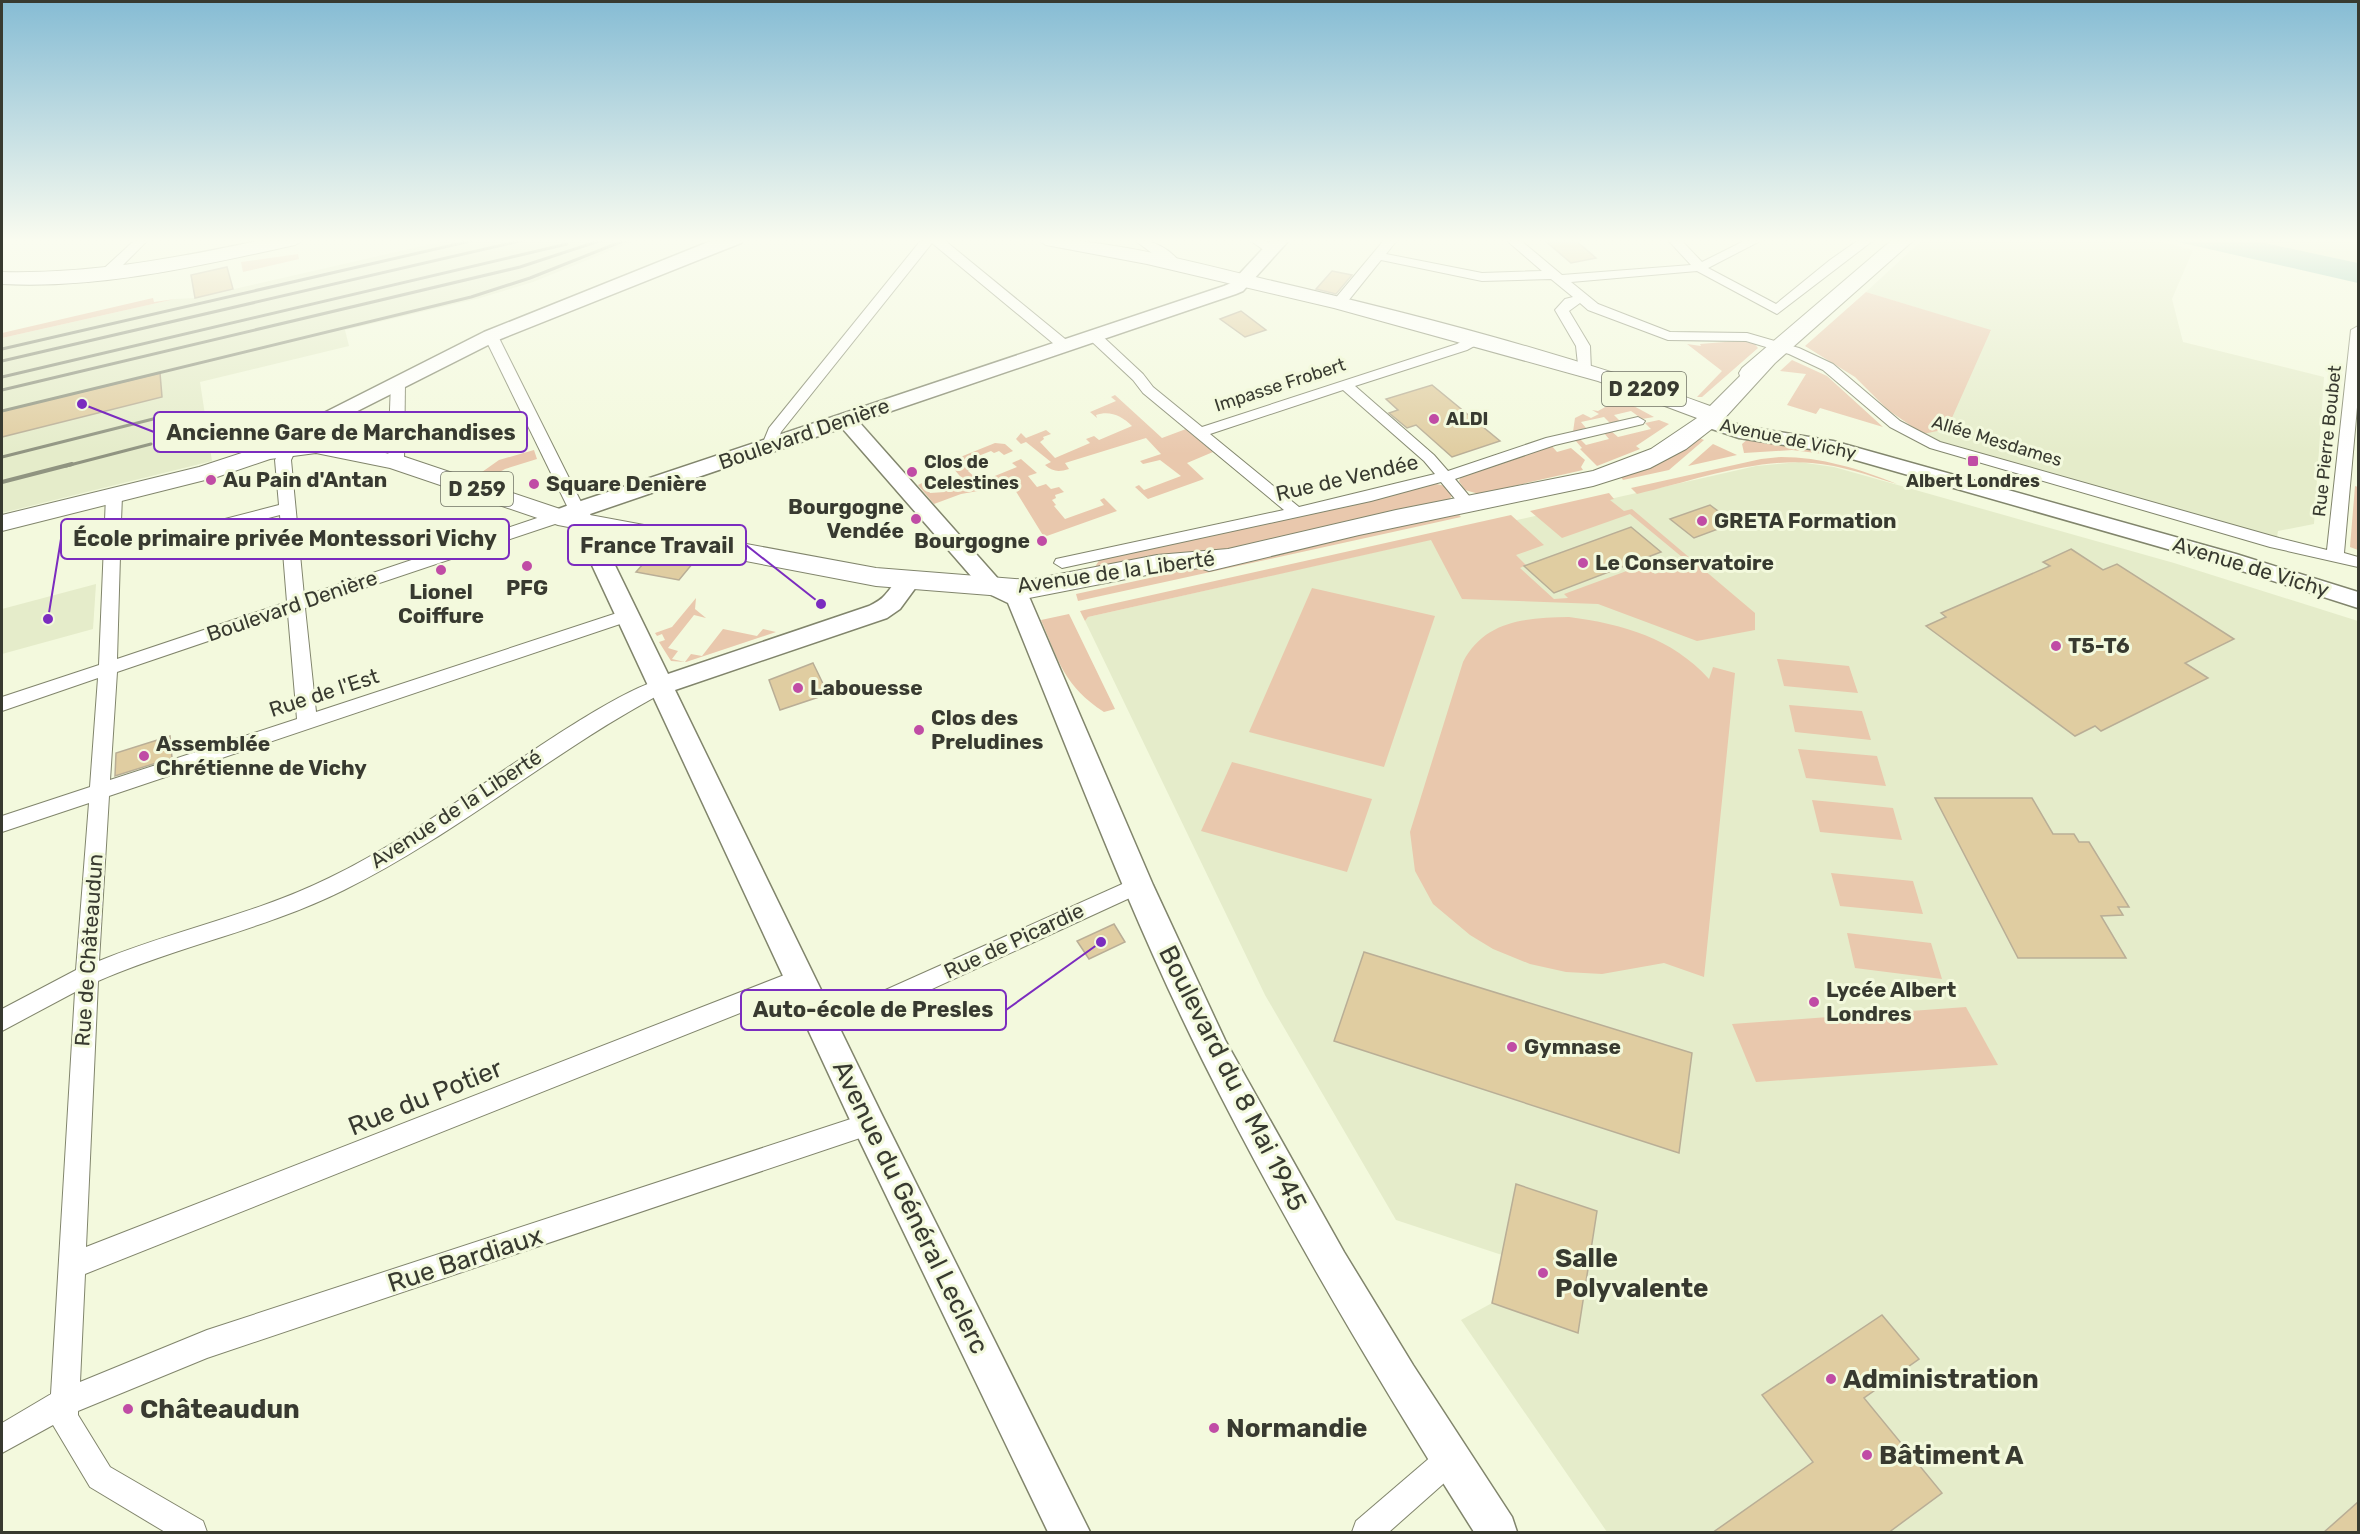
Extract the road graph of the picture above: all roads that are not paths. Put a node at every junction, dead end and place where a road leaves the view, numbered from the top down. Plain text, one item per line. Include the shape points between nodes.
1 (554, 311) edge
2 (871, 311) edge
3 (1022, 311) edge
4 (1169, 311) edge
5 (1366, 311) edge
6 (1563, 311) edge
7 (1601, 311) edge
8 (1823, 311) edge
9 (2358, 330) edge
10 (491, 336) junction
11 (1094, 336) junction
12 (1473, 340) junction
13 (1065, 346) junction
14 (1774, 354) junction
15 (1584, 371) junction
16 (398, 383) junction
17 (1345, 385) junction
18 (1705, 417) junction
19 (846, 420) junction
20 (1638, 421) dead end
21 (1200, 432) junction
22 (770, 445) junction
23 (289, 447) junction
24 (396, 462) junction
25 (1447, 476) junction
26 (114, 496) junction
27 (1467, 503) junction
28 (288, 508) junction
29 (1296, 512) junction
30 (573, 516) junction
31 (2, 523) edge
32 (112, 553) junction
33 (2335, 556) junction
34 (2358, 562) edge
35 (1062, 563) dead end
36 (906, 584) junction
37 (993, 587) junction
38 (1024, 594) junction
39 (2358, 600) edge
40 (296, 605) junction
41 (626, 616) junction
42 (107, 668) junction
43 (661, 685) junction
44 (2, 704) edge
45 (307, 722) junction
46 (99, 792) junction
47 (2, 824) edge
48 (1138, 885) junction
49 (87, 976) junction
50 (800, 980) junction
51 (2, 1021) edge
52 (824, 1028) junction
53 (869, 1124) junction
54 (71, 1266) junction
55 (63, 1403) junction
56 (2, 1439) edge
57 (1450, 1459) junction
58 (192, 1533) edge
59 (1070, 1533) edge
60 (1367, 1533) edge
61 (1497, 1533) edge

1 - 10 street
2 - 22 street via 774,431
3 - 13 street
4 - 11 street, Boulevard Denière
5 - 12 main road, D 2209
6 - 15 street via 1583,346
7 - 14 street, Allée Mesdames via 1668,336 1735,335
8 - 14 main road, Avenue de la Liberté
9 - 33 street, Rue Pierre Boubet
10 - 16 street
10 - 30 street
11 - 13 street, Boulevard Denière
11 - 21 street via 1148,390
12 - 15 main road, D 2209
12 - 17 street, Impasse Frobert
13 - 19 street, Boulevard Denière
14 - 18 main road, Avenue de la Liberté via 1739,394
14 - 33 street, Allée Mesdames via 1828,367 1895,424 1935,445 2266,540
15 - 18 main road, Avenue de Vichy / D 2209 via 1632,384
16 - 23 street via 303,431
16 - 24 street
17 - 21 street, Impasse Frobert
17 - 25 street
18 - 27 main road, Avenue de la Liberté via 1672,447 1643,463 1598,479
18 - 39 street, Avenue de Vichy / D 2209 via 1739,432 1826,445 1970,485
19 - 22 street, Boulevard Denière
19 - 37 street
20 - 25 street, Rue de Vendée via 1551,441
21 - 29 street
22 - 30 street, Boulevard Denière
23 - 24 main road, D 259 via 323,446
23 - 26 main road
23 - 28 street via 283,460
24 - 30 main road, D 259
25 - 27 street
25 - 29 street, Rue de Vendée
26 - 31 main road
26 - 32 street, Rue de Châteaudun
27 - 38 main road, Avenue de la Liberté via 1120,582 1039,598
28 - 32 street
28 - 40 street
29 - 35 street, Rue de Vendée
30 - 36 main road
30 - 40 street, Boulevard Denière
30 - 41 street, Avenue du Général Leclerc
32 - 42 street, Rue de Châteaudun
33 - 34 street, Allée Mesdames
36 - 37 main road, Avenue de la Liberté
36 - 38 main road, Avenue de la Liberté
36 - 43 street, Avenue de la Liberté via 892,603 878,612
37 - 38 main road, Avenue de la Liberté
38 - 48 street, Boulevard du 8 Mai 1945
40 - 42 street, Boulevard Denière
40 - 45 street
41 - 43 street, Avenue du Général Leclerc
41 - 45 street, Rue de l'Est
42 - 44 street, Boulevard Denière
42 - 46 street, Rue de Châteaudun
43 - 49 street, Avenue de la Liberté via 590,721 404,847 355,874 302,899
43 - 50 street, Avenue du Général Leclerc
45 - 46 street, Rue de l'Est
46 - 47 street, Rue de l'Est
46 - 49 street, Rue de Châteaudun
48 - 52 street, Rue de Picardie
48 - 57 street, Boulevard du 8 Mai 1945 via 1214,1050 1305,1221
49 - 51 street, Avenue de la Liberté
49 - 54 street, Rue de Châteaudun
50 - 52 street, Avenue du Général Leclerc
50 - 54 street, Rue du Potier
52 - 53 street, Avenue du Général Leclerc
53 - 55 street, Rue Bardiaux via 207,1344
53 - 59 street, Avenue du Général Leclerc
54 - 55 street, Rue de Châteaudun
55 - 56 street, Rue Bardiaux
55 - 58 street via 64,1418 100,1477
57 - 60 street
57 - 61 street, Boulevard du 8 Mai 1945

